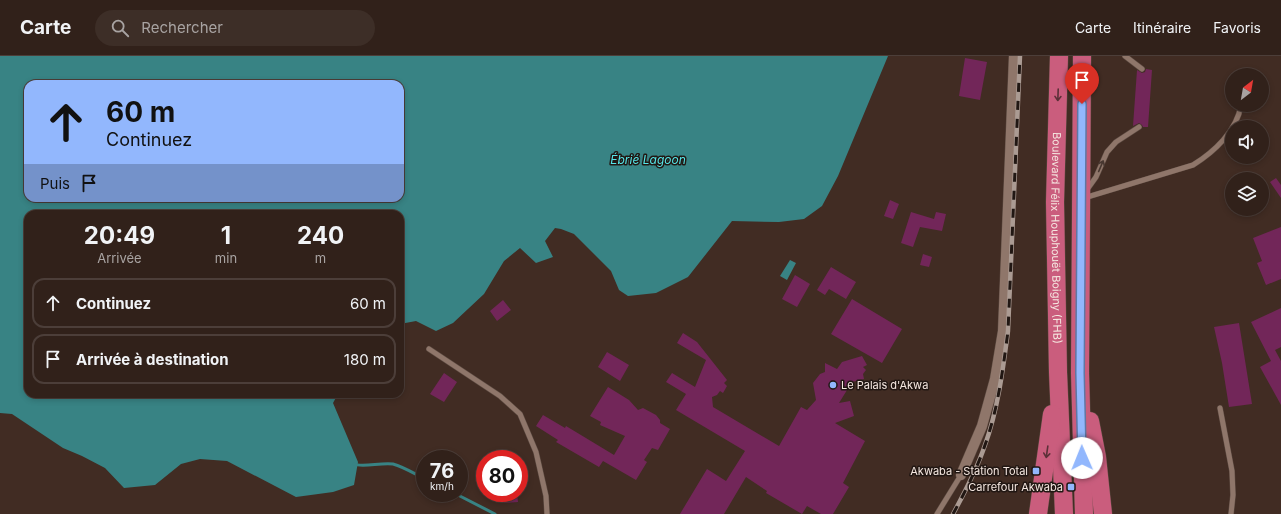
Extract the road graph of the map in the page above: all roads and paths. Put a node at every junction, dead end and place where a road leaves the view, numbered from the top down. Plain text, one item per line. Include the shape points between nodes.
1 (1014, 56) edge
2 (1059, 56) edge
3 (1082, 56) edge
4 (1125, 56) edge
5 (1142, 69) dead end
6 (1239, 112) edge
7 (1139, 127) dead end
8 (1081, 199) junction
9 (429, 349) dead end
10 (1058, 372) junction
11 (1080, 373) junction
12 (1220, 408) dead end
13 (961, 475) joint
14 (548, 514) edge
15 (937, 514) edge
16 (1038, 514) edge
17 (1064, 514) edge
18 (1084, 514) edge
19 (1103, 514) edge
20 (1231, 514) edge

1 - 13 street via 1003,331 995,379 982,426
2 -> 10 highway, Boulevard Félix Houphouët Boigny (FHB) via 1055,202
3 - 8 highway, Boulevard Félix Houphouët Boigny (FHB)
4 - 5 lane
6 - 8 lane via 1226,137 1208,156 1193,165
8 -> 7 lane via 1096,177 1107,152 1116,142
8 - 11 highway, Boulevard Félix Houphouët Boigny (FHB)
9 - 14 lane via 500,396 520,414 536,452
10 -> 16 highway
10 - 17 highway
11 - 18 highway
11 - 19 highway via 1097,457
12 - 20 lane via 1232,471
13 - 15 lane

